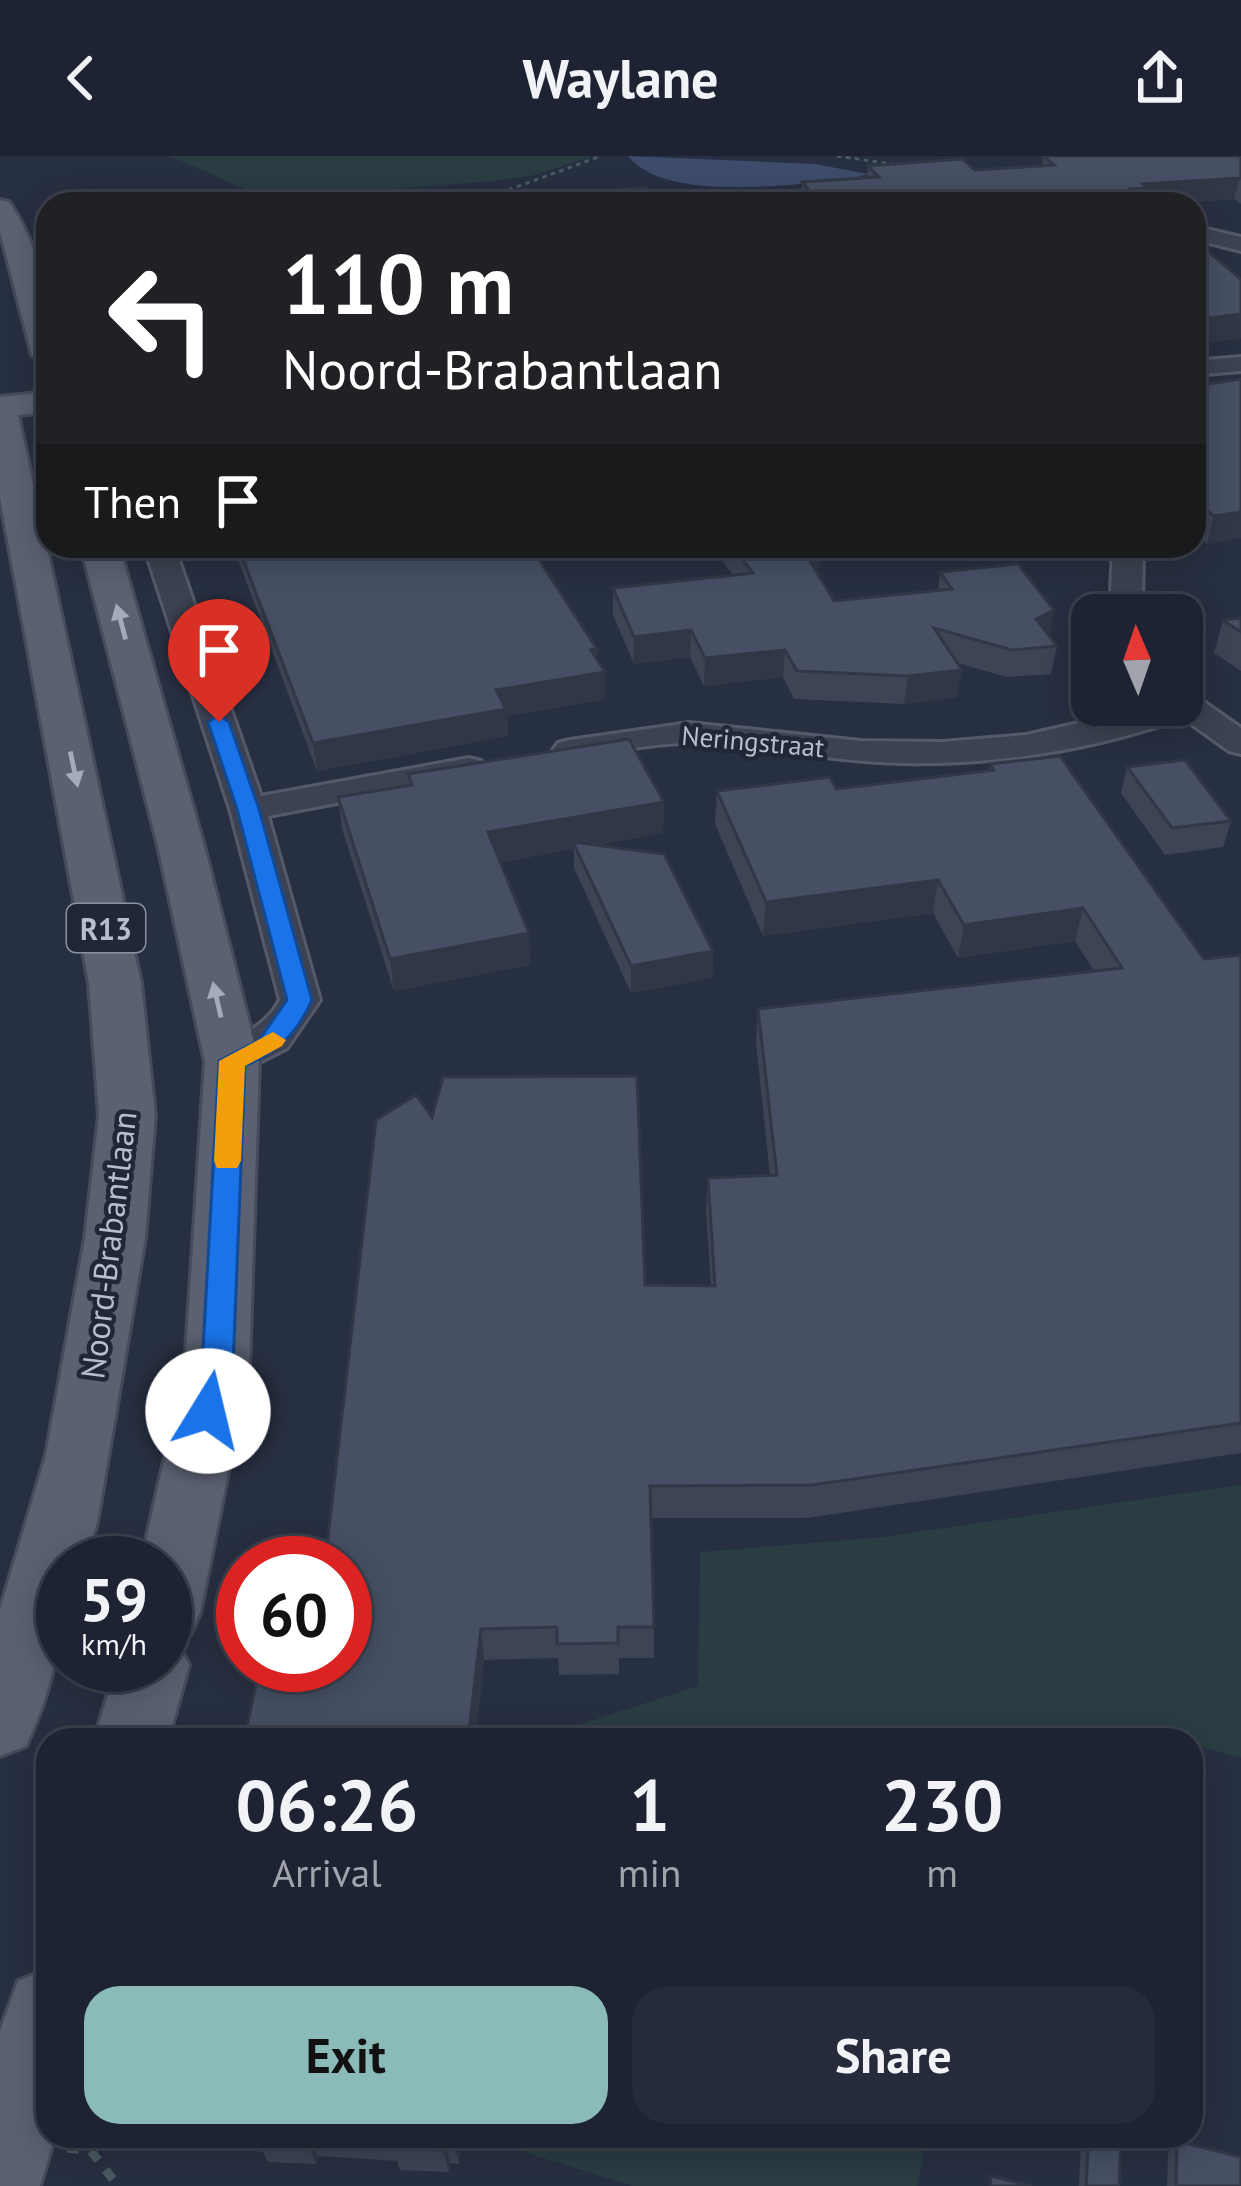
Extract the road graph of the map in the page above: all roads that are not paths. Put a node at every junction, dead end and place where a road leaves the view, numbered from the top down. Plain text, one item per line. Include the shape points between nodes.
1 (0, 208) edge
2 (1206, 235) edge
3 (1241, 244) edge
4 (36, 307) edge
5 (1241, 364) edge
6 (1206, 367) edge
7 (36, 403) edge
8 (0, 407) edge
9 (9, 504) edge
10 (103, 558) edge
11 (164, 558) edge
12 (1128, 558) edge
13 (16, 562) edge
14 (1127, 594) edge
15 (1203, 717) edge
16 (1126, 726) edge
17 (1241, 744) edge
18 (248, 809) junction
19 (232, 1061) junction
20 (182, 1536) edge
21 (145, 1692) edge
22 (0, 1721) edge
23 (135, 1728) edge
24 (36, 2052) edge
25 (0, 2176) edge

1 - 4 main road via 19,240
2 - 3 street
5 - 6 street
7 - 8 main road
8 - 9 main road, Noord-Brabantlaan / R13
9 - 13 main road, Noord-Brabantlaan / R13
19 -> 10 main road, R13
11 - 18 street
12 - 14 street
13 -> 22 main road, Noord-Brabantlaan / R13 via 111,960 127,1115 80,1455
15 - 17 street
16 - 18 street, Neringstraat via 941,753 707,733 644,737
18 - 19 street via 299,1000 268,1046
19 - 20 main road, R13 via 218,1367
21 - 23 main road
24 - 25 main road

